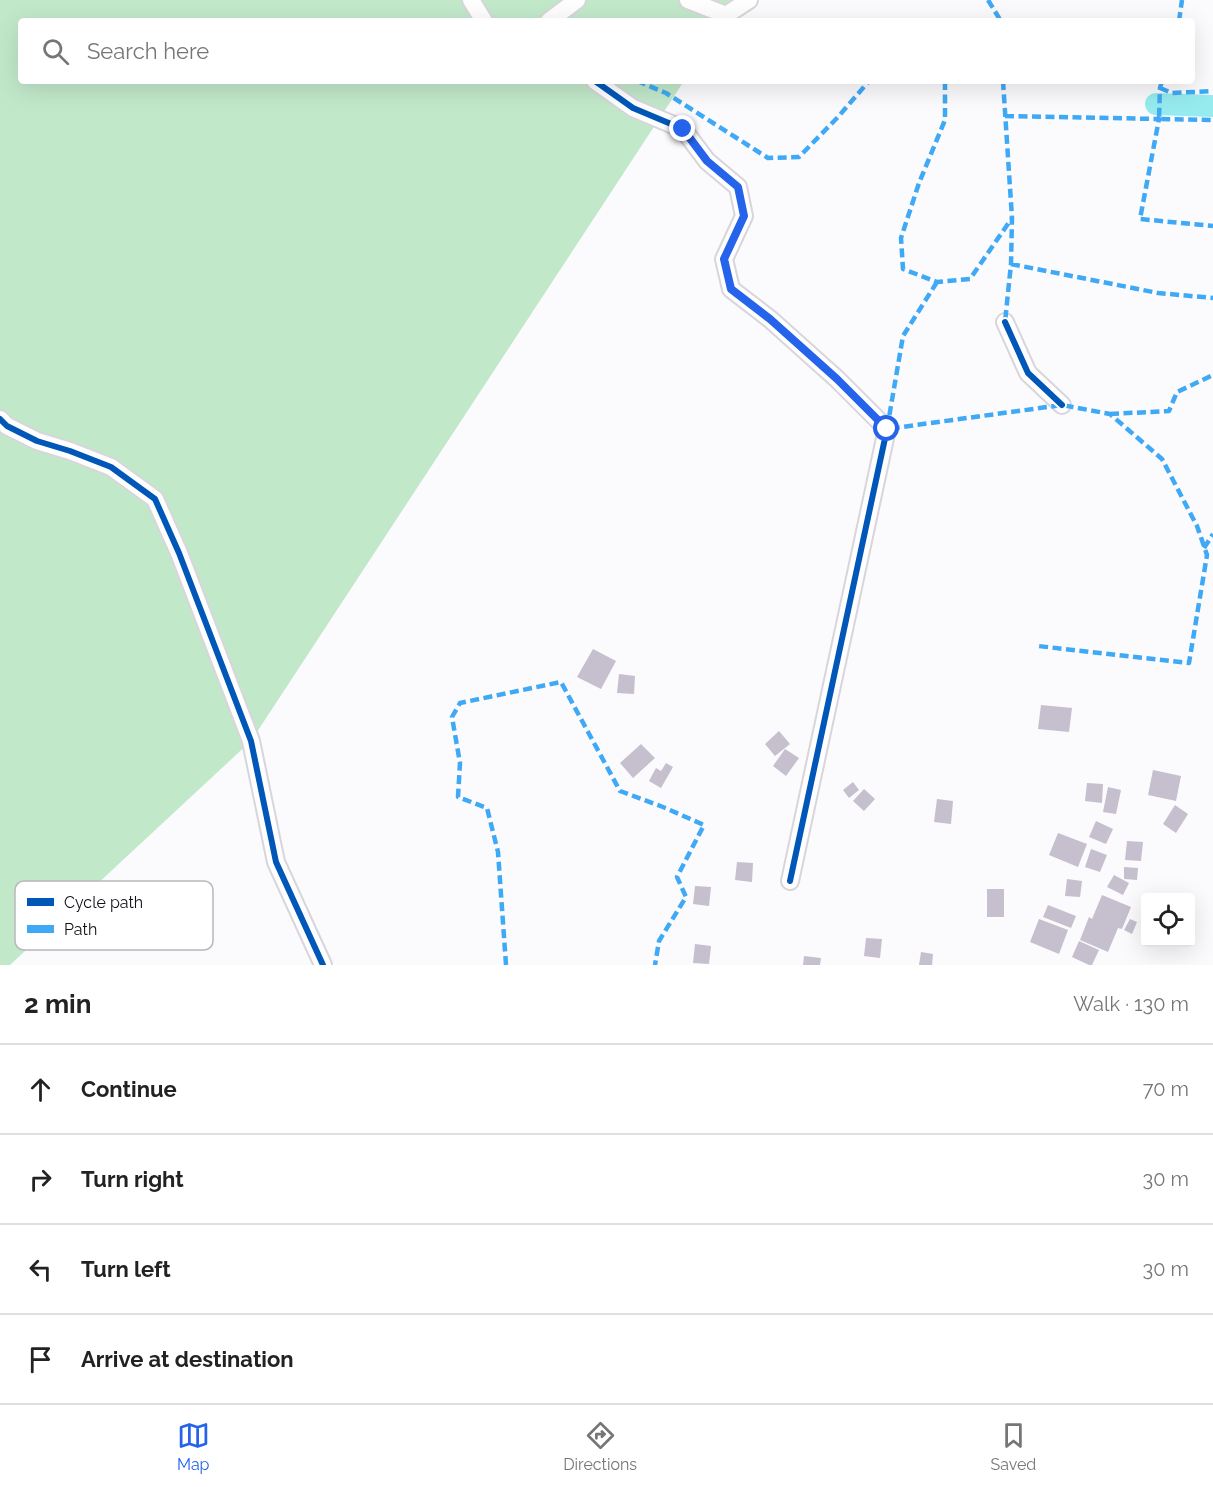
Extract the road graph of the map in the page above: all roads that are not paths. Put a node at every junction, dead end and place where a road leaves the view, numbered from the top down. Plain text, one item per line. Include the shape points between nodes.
1 (471, 0) edge
2 (577, 0) edge
3 (688, 0) edge
4 (749, 0) edge
5 (482, 18) edge
6 (553, 18) edge
7 (599, 84) edge
8 (1005, 322) dead end
9 (1062, 405) dead end
10 (0, 419) edge
11 (790, 881) dead end
12 (322, 965) edge

1 - 5 street
2 - 6 street
3 - 4 street via 726,15
7 - 11 street via 633,108 683,129 707,161 738,187 744,216 724,259 731,289 770,319 887,429
8 - 9 street via 1028,373
10 - 12 street via 37,441 111,467 155,499 251,741 276,862

